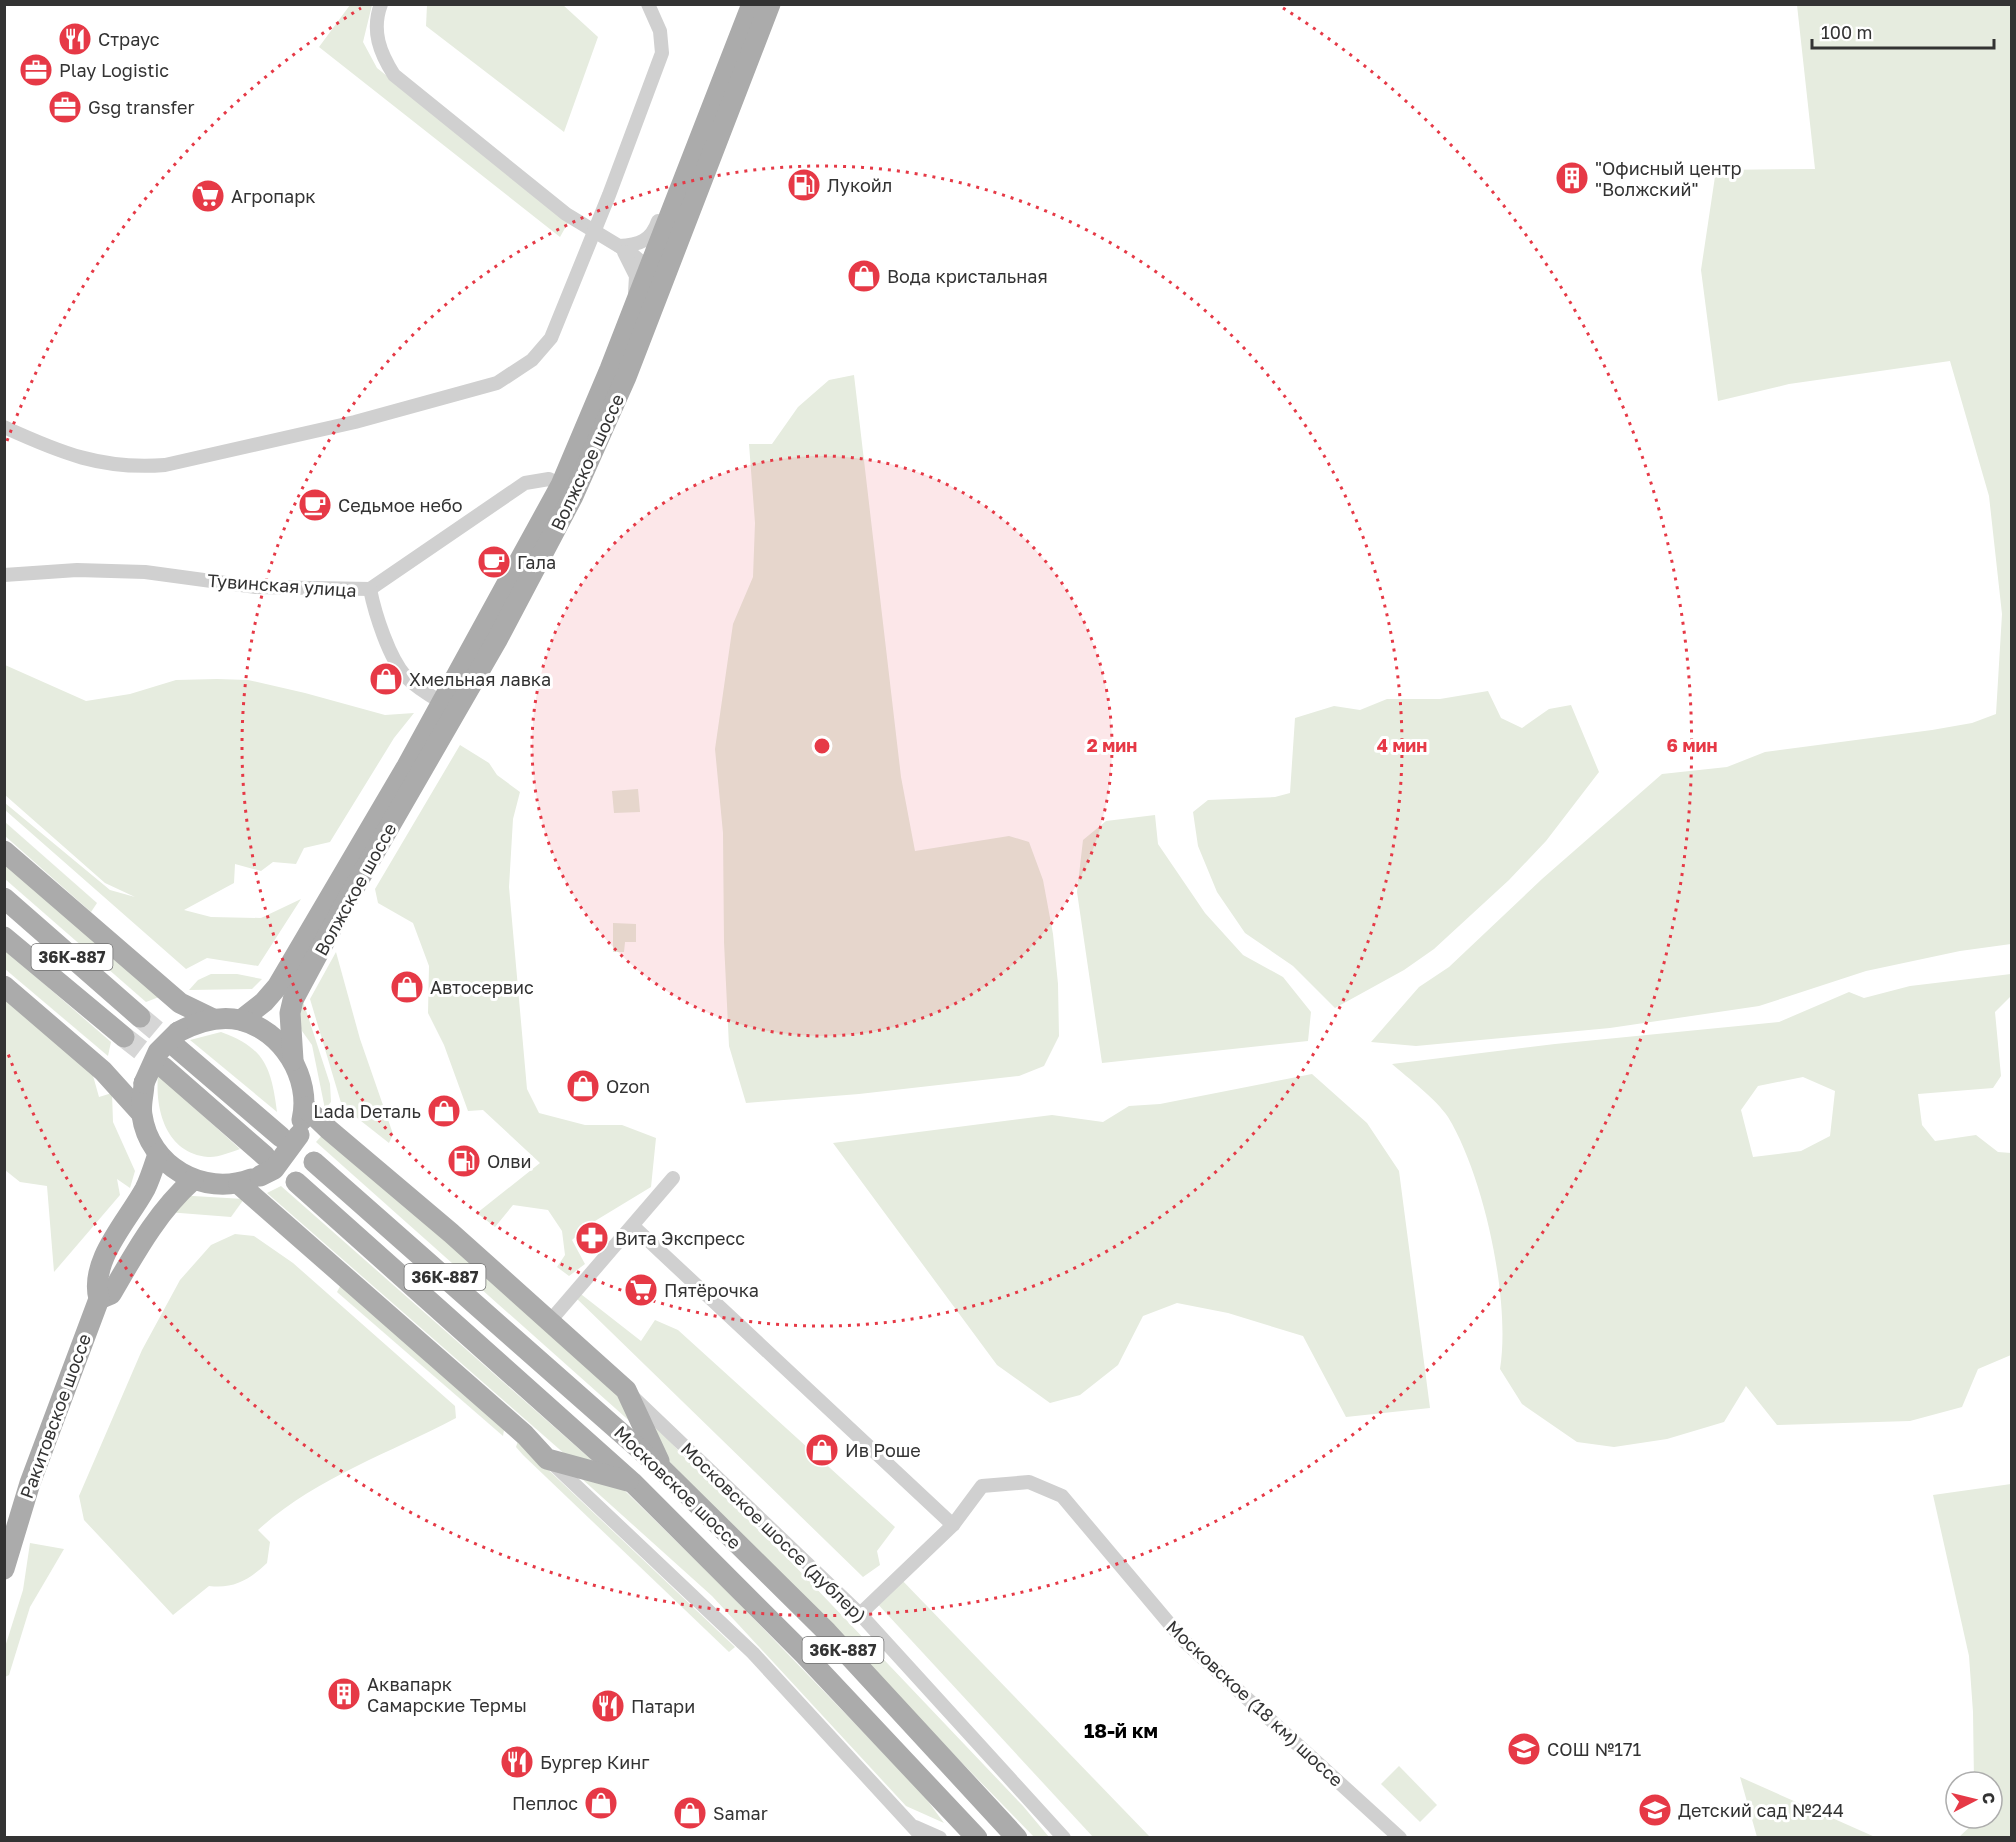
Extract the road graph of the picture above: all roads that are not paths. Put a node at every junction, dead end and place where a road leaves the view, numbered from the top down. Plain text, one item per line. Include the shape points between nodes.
1 (381, 4) edge
2 (648, 4) edge
3 (752, 4) edge
4 (770, 4) edge
5 (688, 170) junction
6 (595, 232) junction
7 (669, 243) junction
8 (619, 246) junction
9 (650, 268) junction
10 (633, 312) junction
11 (640, 342) junction
12 (4, 427) edge
13 (561, 485) junction
14 (4, 575) edge
15 (370, 589) junction
16 (441, 702) junction
17 (4, 851) edge
18 (4, 898) edge
19 (4, 937) edge
20 (4, 986) edge
21 (140, 1017) tunnel mouth
22 (213, 1019) junction
23 (241, 1020) junction
24 (124, 1037) tunnel mouth
25 (178, 1040) junction
26 (293, 1060) junction
27 (163, 1067) tunnel mouth
28 (305, 1107) junction
29 (141, 1113) junction
30 (290, 1136) junction
31 (158, 1154) junction
32 (314, 1162) dead end
33 (263, 1166) junction
34 (673, 1178) dead end
35 (193, 1180) junction
36 (296, 1182) dead end
37 (239, 1184) junction
38 (633, 1226) junction
39 (99, 1299) junction
40 (550, 1321) junction
41 (626, 1390) junction
42 (547, 1459) junction
43 (662, 1469) junction
44 (632, 1482) junction
45 (953, 1525) junction
46 (5, 1568) edge
47 (860, 1614) junction
48 (913, 1826) junction
49 (923, 1838) edge
50 (940, 1838) edge
51 (976, 1838) edge
52 (1017, 1838) edge
53 (1064, 1838) edge
54 (1400, 1838) edge

1 - 6 street via 376,34 382,56 394,75 566,214
2 - 6 street via 660,30 662,53
3 - 5 main road, Волжское шоссе
4 - 7 main road, Волжское шоссе
5 - 7 main road, Волжское шоссе
5 - 8 street via 673,185 650,237 633,246
6 - 8 street
6 - 12 street via 551,338 532,360 497,383 355,422 197,459 149,466 115,466 59,453
7 - 9 main road, Волжское шоссе
7 - 11 main road, Волжское шоссе
8 - 9 street
8 - 10 street via 636,276
9 - 10 main road, Волжское шоссе
9 - 11 street via 655,285 643,313
10 - 13 main road, Волжское шоссе
11 - 26 main road, Волжское шоссе via 573,496 545,550 296,995 290,1013
13 - 15 street, Тувинская улица via 549,479 525,483
13 - 16 main road, Волжское шоссе
14 - 15 street, Тувинская улица via 77,570 145,572 256,587
15 - 16 street via 400,669
16 - 23 main road, Волжское шоссе via 277,987
17 - 22 main road via 180,1003
18 - 21 main road, 36К-887
19 - 24 main road, 36К-887
20 - 29 main road via 103,1071
22 - 23 main road
22 - 25 main road via 194,1023
23 - 26 main road via 272,1036
25 - 29 main road, bridge via 158,1052 144,1083
25 - 30 main road
26 - 28 main road
27 - 33 main road
28 - 30 main road
28 - 40 main road
29 - 31 main road
30 - 33 main road, bridge via 274,1169
31 - 35 main road
31 - 39 main road, Ракитовское шоссе via 146,1187 104,1257 95,1284
32 - 43 main road, Московское шоссе / 36К-887
33 - 37 main road
34 - 38 street
35 - 37 main road
35 - 39 main road, Ракитовское шоссе via 157,1219 111,1294
36 - 44 main road, Московское шоссе / 36К-887
37 - 42 main road via 525,1435
38 - 40 street
38 - 45 street
39 - 46 main road, Ракитовское шоссе via 30,1483
40 - 41 main road
41 - 43 main road
41 - 47 street, Московское шоссе (дублер)
42 - 44 main road
42 - 48 street via 753,1653
43 - 52 main road, Московское шоссе / 36К-887 via 827,1632
44 - 51 main road, Московское шоссе / 36К-887 via 804,1654
45 - 47 street, Московское (18 км) шоссе
45 - 54 street, Московское (18 км) шоссе via 982,1486 1029,1482 1062,1496 1184,1641
47 - 53 street, Московское шоссе (дублер)
48 - 49 street
48 - 50 street

